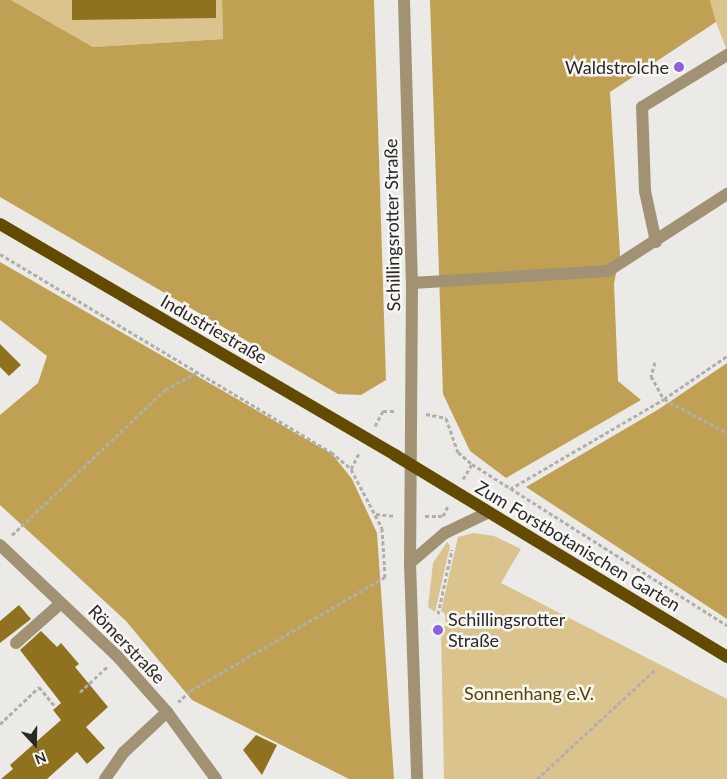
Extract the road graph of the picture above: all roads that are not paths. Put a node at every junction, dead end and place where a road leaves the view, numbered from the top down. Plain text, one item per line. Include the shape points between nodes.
1 (404, 0) edge
2 (727, 55) edge
3 (727, 194) edge
4 (0, 224) edge
5 (656, 242) junction
6 (412, 282) junction
7 (411, 464) junction
8 (488, 513) junction
9 (0, 545) edge
10 (410, 563) junction
11 (61, 603) junction
12 (16, 643) dead end
13 (727, 657) edge
14 (167, 712) junction
15 (105, 779) edge
16 (216, 779) edge
17 (417, 779) edge

1 - 6 street, Schillingsrotter Straße
2 - 5 street via 642,107 645,191
3 - 5 street
4 - 7 main road, Industriestraße
5 - 6 street via 608,271
6 - 7 street, Schillingsrotter Straße
7 - 8 main road, Zum Forstbotanischen Garten
7 - 10 street, Schillingsrotter Straße
8 - 10 street via 450,530
8 - 13 main road, Zum Forstbotanischen Garten
9 - 11 street, Römerstraße
10 - 17 street, Schillingsrotter Straße
11 - 12 street
11 - 14 street, Römerstraße via 118,657
14 - 15 street via 123,753
14 - 16 street, Römerstraße

